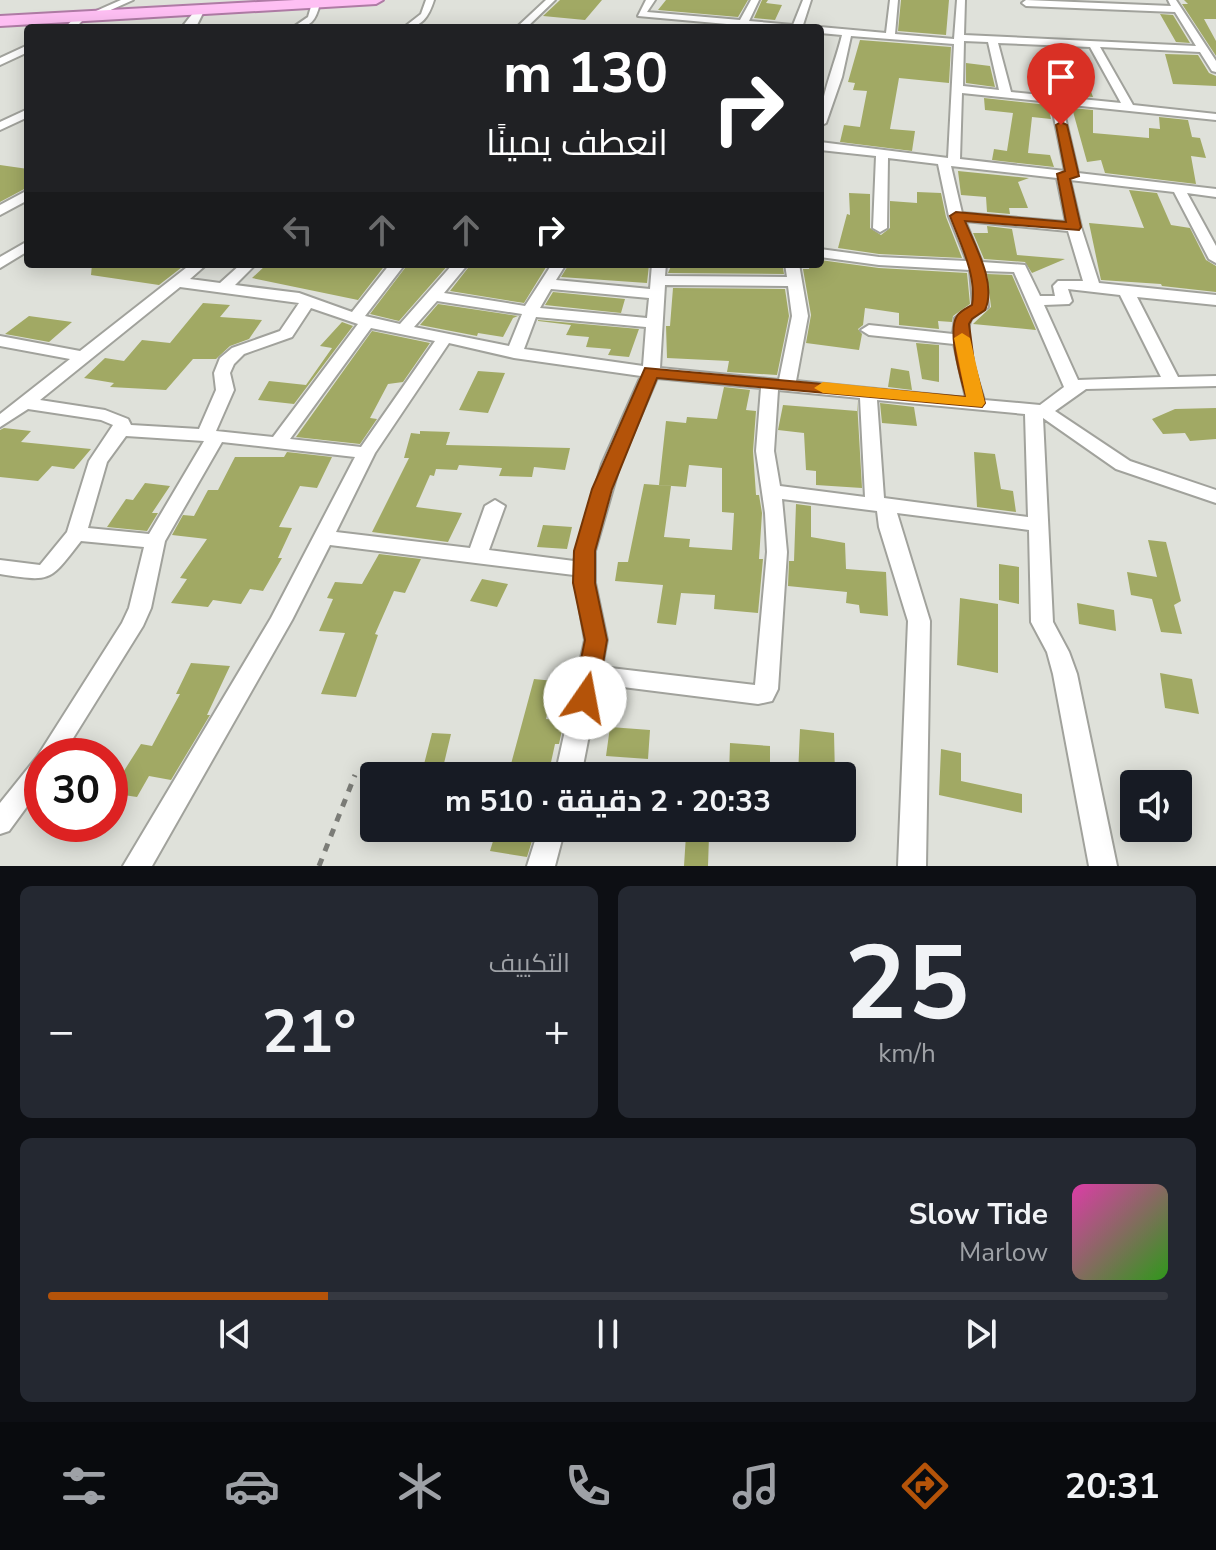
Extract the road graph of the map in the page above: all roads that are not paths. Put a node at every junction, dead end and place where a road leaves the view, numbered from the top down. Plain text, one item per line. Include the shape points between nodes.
1 (102, 0) edge
2 (128, 0) edge
3 (376, 0) edge
4 (430, 0) edge
5 (551, 0) edge
6 (651, 0) edge
7 (755, 0) edge
8 (807, 0) edge
9 (894, 0) edge
10 (961, 0) edge
11 (354, 1) edge
12 (257, 3) edge
13 (316, 3) junction
14 (1026, 3) dead end
15 (1175, 5) edge
16 (200, 9) junction
17 (87, 16) junction
18 (0, 21) edge
19 (75, 24) edge
20 (192, 24) edge
21 (303, 24) edge
22 (413, 24) edge
23 (525, 24) edge
24 (716, 24) edge
25 (743, 24) edge
26 (798, 24) edge
27 (824, 30) edge
28 (847, 32) junction
29 (890, 36) junction
30 (960, 40) junction
31 (992, 40) junction
32 (1093, 44) junction
33 (1204, 49) junction
34 (0, 50) edge
35 (24, 51) edge
36 (24, 51) edge
37 (0, 62) edge
38 (1216, 69) edge
39 (957, 89) junction
40 (1006, 95) junction
41 (1056, 100) junction
42 (1129, 108) junction
43 (824, 112) edge
44 (24, 114) edge
45 (1216, 117) edge
46 (0, 127) edge
47 (824, 146) edge
48 (882, 153) junction
49 (949, 162) junction
50 (1068, 175) junction
51 (1178, 188) junction
52 (1216, 193) edge
53 (24, 196) edge
54 (2, 209) edge
55 (24, 212) edge
56 (956, 216) junction
57 (1074, 227) junction
58 (880, 228) dead end
59 (24, 248) edge
60 (824, 254) edge
61 (1216, 259) edge
62 (0, 264) edge
63 (977, 267) junction
64 (195, 268) edge
65 (245, 268) edge
66 (395, 268) edge
67 (458, 268) edge
68 (557, 268) edge
69 (792, 268) edge
70 (658, 279) edge
71 (176, 282) junction
72 (793, 282) junction
73 (549, 284) junction
74 (1092, 285) junction
75 (225, 287) junction
76 (1125, 289) junction
77 (433, 296) junction
78 (1035, 300) junction
79 (1216, 300) edge
80 (308, 301) junction
81 (532, 311) junction
82 (361, 320) junction
83 (655, 323) junction
84 (403, 330) junction
85 (869, 330) dead end
86 (444, 339) junction
87 (962, 340) junction
88 (0, 341) edge
89 (514, 353) junction
90 (84, 357) junction
91 (651, 372) junction
92 (1216, 381) edge
93 (778, 384) junction
94 (1173, 384) junction
95 (1073, 388) junction
96 (868, 392) junction
97 (25, 403) junction
98 (976, 403) junction
99 (1039, 410) junction
100 (0, 422) edge
101 (121, 430) junction
102 (210, 436) junction
103 (277, 444) junction
104 (366, 453) junction
105 (771, 491) junction
106 (1216, 497) edge
107 (881, 504) junction
108 (495, 506) dead end
109 (1039, 525) junction
110 (76, 534) junction
111 (324, 537) junction
112 (155, 541) junction
113 (477, 556) junction
114 (0, 567) edge
115 (583, 569) junction
116 (590, 674) junction
117 (60, 738) edge
118 (571, 762) edge
119 (24, 790) edge
120 (0, 823) edge
121 (548, 842) edge
122 (1107, 864) edge
123 (137, 866) edge
124 (541, 866) edge
125 (912, 866) edge

1 - 2 street
2 - 17 street
3 - 11 highway
4 - 22 street via 428,11
5 - 23 street
6 - 24 street via 638,18
7 - 25 street
8 - 26 street
9 - 29 street
10 - 30 street
11 - 13 highway
12 - 13 highway
12 - 16 highway
13 - 21 street via 312,18
14 - 15 street
15 - 33 street
16 - 17 highway
16 - 20 street
17 - 18 highway
17 - 19 street
27 - 28 street
28 - 29 street
28 - 43 street
29 - 30 street
30 - 31 street
30 - 39 street
31 - 32 street
31 - 40 street
32 - 33 street
32 - 42 street
33 - 38 street
34 - 35 street
36 - 37 street
39 - 40 street
39 - 49 street
40 - 41 street
41 - 42 street
41 - 50 street
42 - 45 street
44 - 46 street
47 - 48 street
48 - 49 street
48 - 58 street
49 - 50 street
49 - 56 street
50 - 51 street
50 - 57 street
51 - 52 street
51 - 61 street
53 - 54 street
54 - 55 street
56 - 57 street
56 - 63 street
57 - 74 street
59 - 62 street
60 - 63 street
63 - 78 street via 1021,268
63 - 87 street via 980,307 962,320
64 - 71 street
65 - 75 street
66 - 82 street
67 - 77 street
68 - 73 street
69 - 72 street
70 - 72 street
70 - 73 street
70 - 83 street
71 - 75 street
71 - 90 street
72 - 93 street via 800,316
73 - 81 street
74 - 76 street
74 - 78 street via 1063,284 1064,301
75 - 80 street
76 - 79 street
76 - 94 street
77 - 81 street
77 - 84 street
78 - 95 street
80 - 82 street
80 - 102 street via 286,334 238,351 226,362 225,390
81 - 83 street
81 - 89 street
82 - 84 street
82 - 103 street
83 - 91 street
84 - 86 street
85 - 87 street
86 - 89 street
86 - 104 street
87 - 98 street
88 - 90 street
89 - 91 street
90 - 97 street
91 - 93 street
91 - 115 street via 602,489
92 - 94 street
93 - 96 street
93 - 105 street via 765,451
94 - 95 street
95 - 99 street
96 - 98 street
96 - 107 street
97 - 100 street
97 - 101 street via 117,418
98 - 99 street
99 - 106 street via 1123,465
99 - 109 street
101 - 102 street
101 - 110 street via 98,461
102 - 103 street
102 - 112 street
103 - 104 street
104 - 111 street
105 - 107 street
105 - 116 street via 777,552 764,694
107 - 109 street
107 - 125 street via 919,621
108 - 113 street
109 - 122 street via 1042,622 1065,674
110 - 112 street
110 - 114 street via 43,572
111 - 113 street
111 - 123 street
112 - 117 street via 132,626
113 - 115 street
115 - 116 street via 596,640
116 - 118 street
119 - 120 street
121 - 124 street

